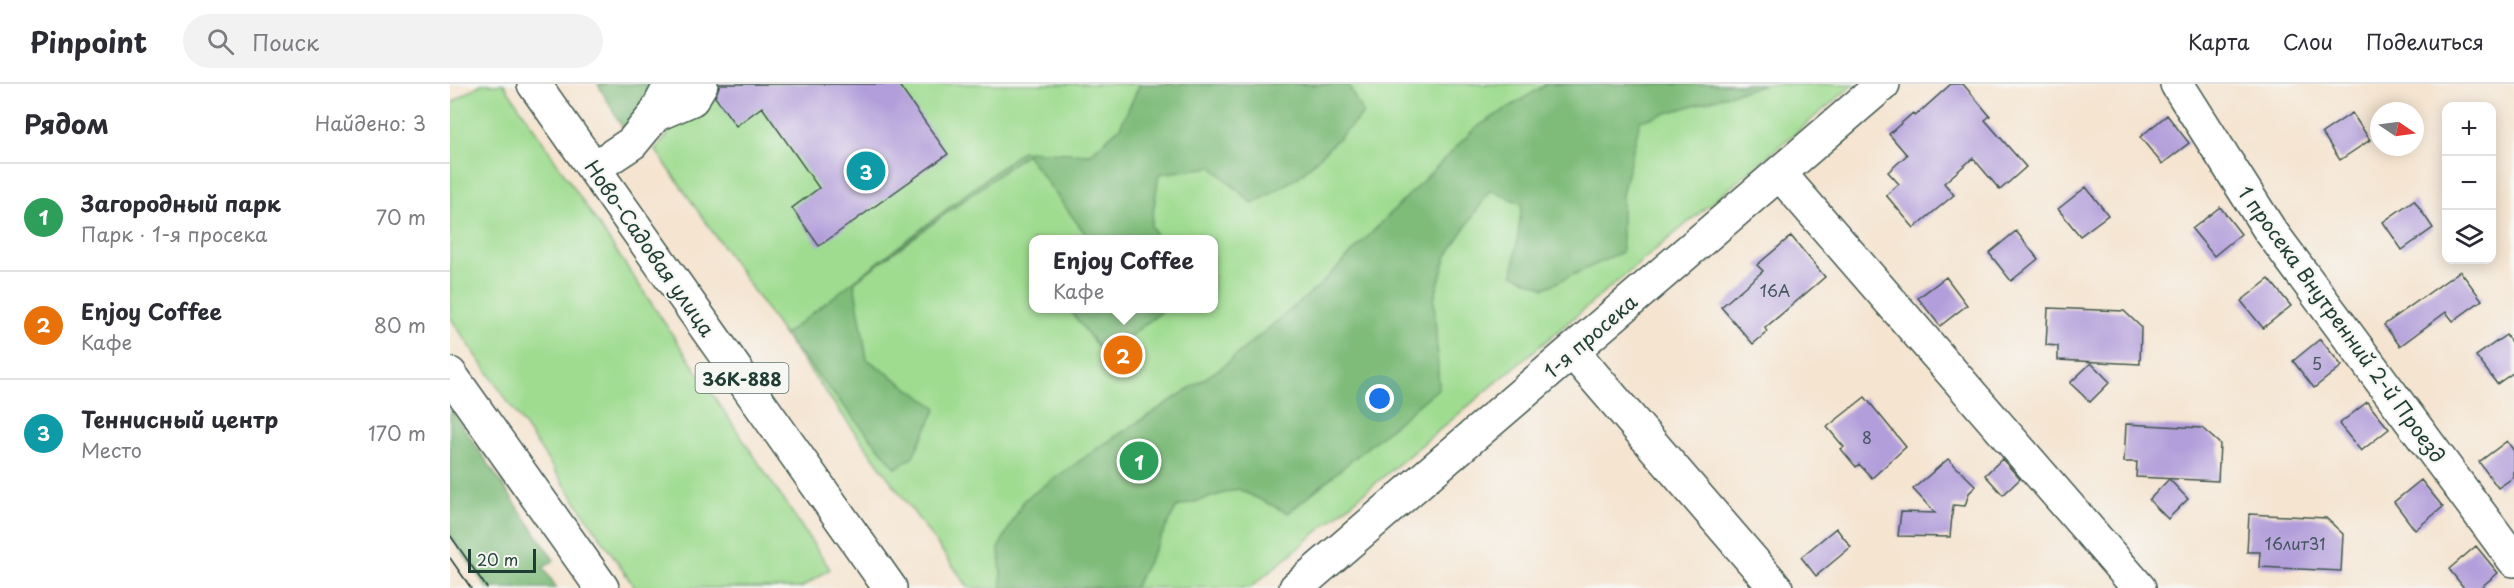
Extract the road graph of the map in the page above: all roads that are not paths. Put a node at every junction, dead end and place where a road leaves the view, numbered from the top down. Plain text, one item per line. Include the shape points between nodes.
1 (534, 84) edge
2 (671, 84) edge
3 (701, 84) edge
4 (1883, 84) edge
5 (2177, 84) edge
6 (655, 115) junction
7 (594, 168) junction
8 (1780, 174) junction
9 (1572, 351) junction
10 (450, 374) edge
11 (2514, 560) edge
12 (602, 588) edge
13 (890, 588) edge
14 (1296, 588) edge
15 (1776, 588) edge
16 (2139, 588) edge

1 - 7 street, Ново-Садовая улица / 36К-888
2 - 6 street
3 - 6 street via 692,99
4 - 8 street, 1-я просека
5 - 11 street, 1 просека Внутренний 2-й Проезд via 2269,229
6 - 7 street via 632,143
7 - 13 street, Ново-Садовая улица / 36К-888
8 - 9 street, 1-я просека
8 - 16 street
9 - 14 street, 1-я просека
9 - 15 street
10 - 12 street

